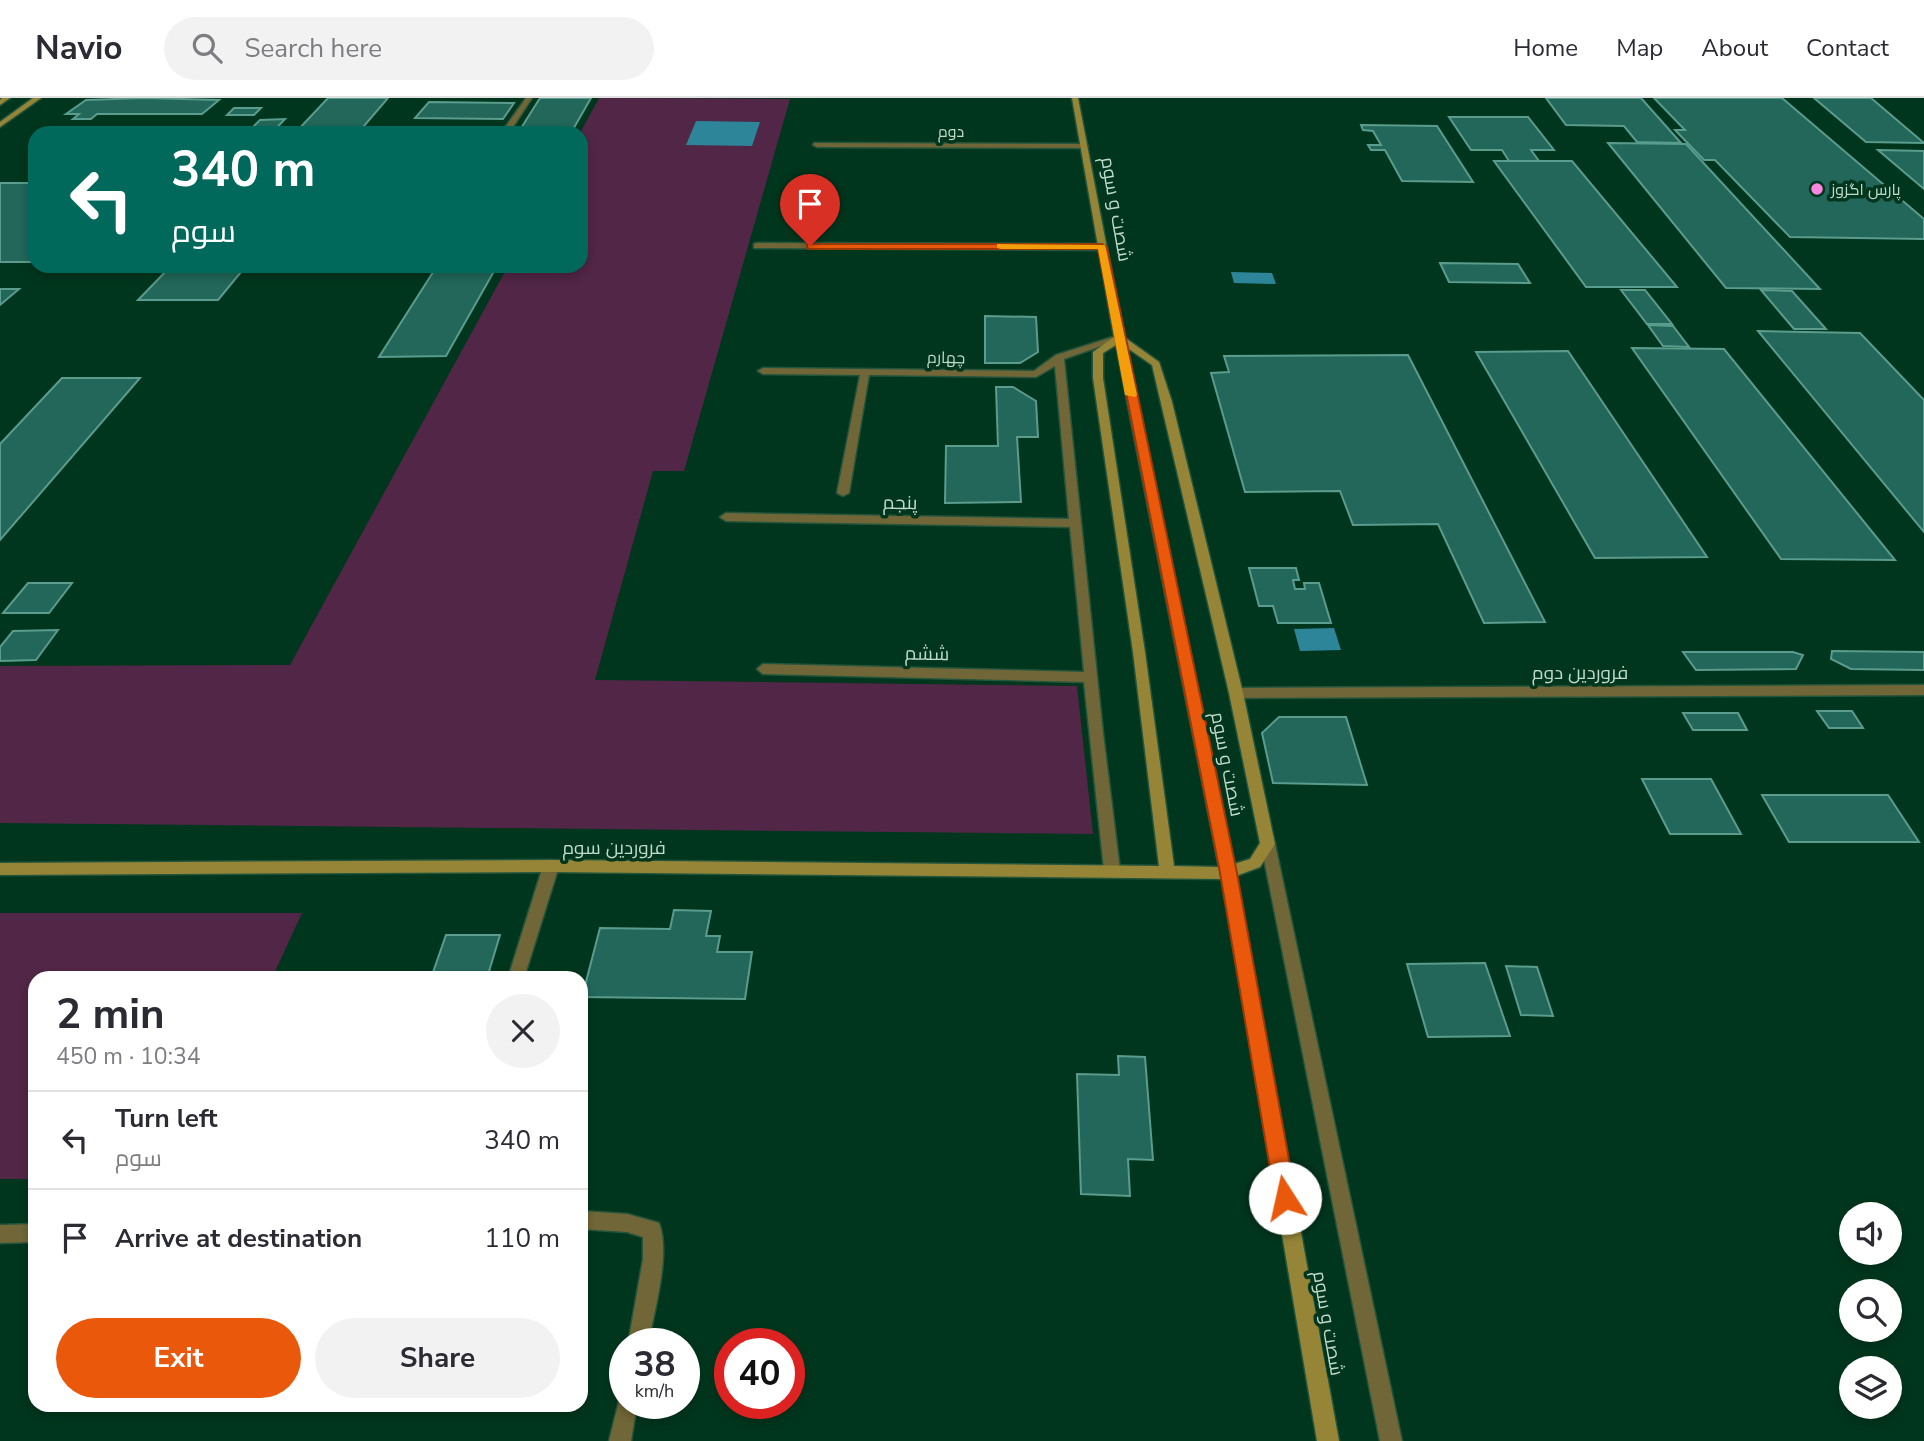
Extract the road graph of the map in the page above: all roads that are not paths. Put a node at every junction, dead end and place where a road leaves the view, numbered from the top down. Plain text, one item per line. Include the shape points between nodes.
1 (7, 98) edge
2 (38, 98) edge
3 (529, 98) edge
4 (1075, 98) edge
5 (0, 103) edge
6 (0, 125) edge
7 (510, 126) edge
8 (817, 145) dead end
9 (1084, 146) junction
10 (757, 246) dead end
11 (1102, 247) junction
12 (1119, 338) junction
13 (1059, 357) junction
14 (763, 371) dead end
15 (865, 372) junction
16 (843, 493) dead end
17 (726, 517) dead end
18 (1074, 523) junction
19 (763, 668) dead end
20 (1090, 677) junction
21 (1924, 690) edge
22 (1236, 693) junction
23 (1268, 844) junction
24 (551, 866) junction
25 (0, 869) edge
26 (1112, 870) junction
27 (1167, 871) junction
28 (1228, 873) junction
29 (518, 971) edge
30 (588, 1220) edge
31 (28, 1233) edge
32 (0, 1234) edge
33 (641, 1328) edge
34 (624, 1419) edge
35 (620, 1441) edge
36 (1328, 1441) edge
37 (1391, 1441) edge

1 - 5 street
2 - 6 street
3 - 7 lane
4 - 9 street, شصت و سوم
8 - 9 lane, دوم
9 - 11 street, شصت و سوم
10 - 11 lane
11 - 12 street, شصت و سوم
12 - 13 lane, چهارم
12 - 22 street via 1156,364
12 - 27 street via 1098,352 1098,378
12 - 28 street, شصت و سوم
13 - 15 lane, چهارم via 1035,374
13 - 18 lane
14 - 15 lane, چهارم
15 - 16 lane
17 - 18 lane, پنجم
18 - 20 lane
19 - 20 lane, ششم
20 - 26 lane
21 - 22 lane, فروردین دوم
22 - 23 street
23 - 28 street via 1255,863
23 - 37 lane
24 - 25 street, فروردین سوم
24 - 26 street, فروردین سوم
24 - 29 lane
26 - 27 street, فروردین سوم
27 - 28 street, فروردین سوم
28 - 36 street, شصت و سوم
30 - 33 lane via 652,1230 653,1259
31 - 32 lane
34 - 35 lane

